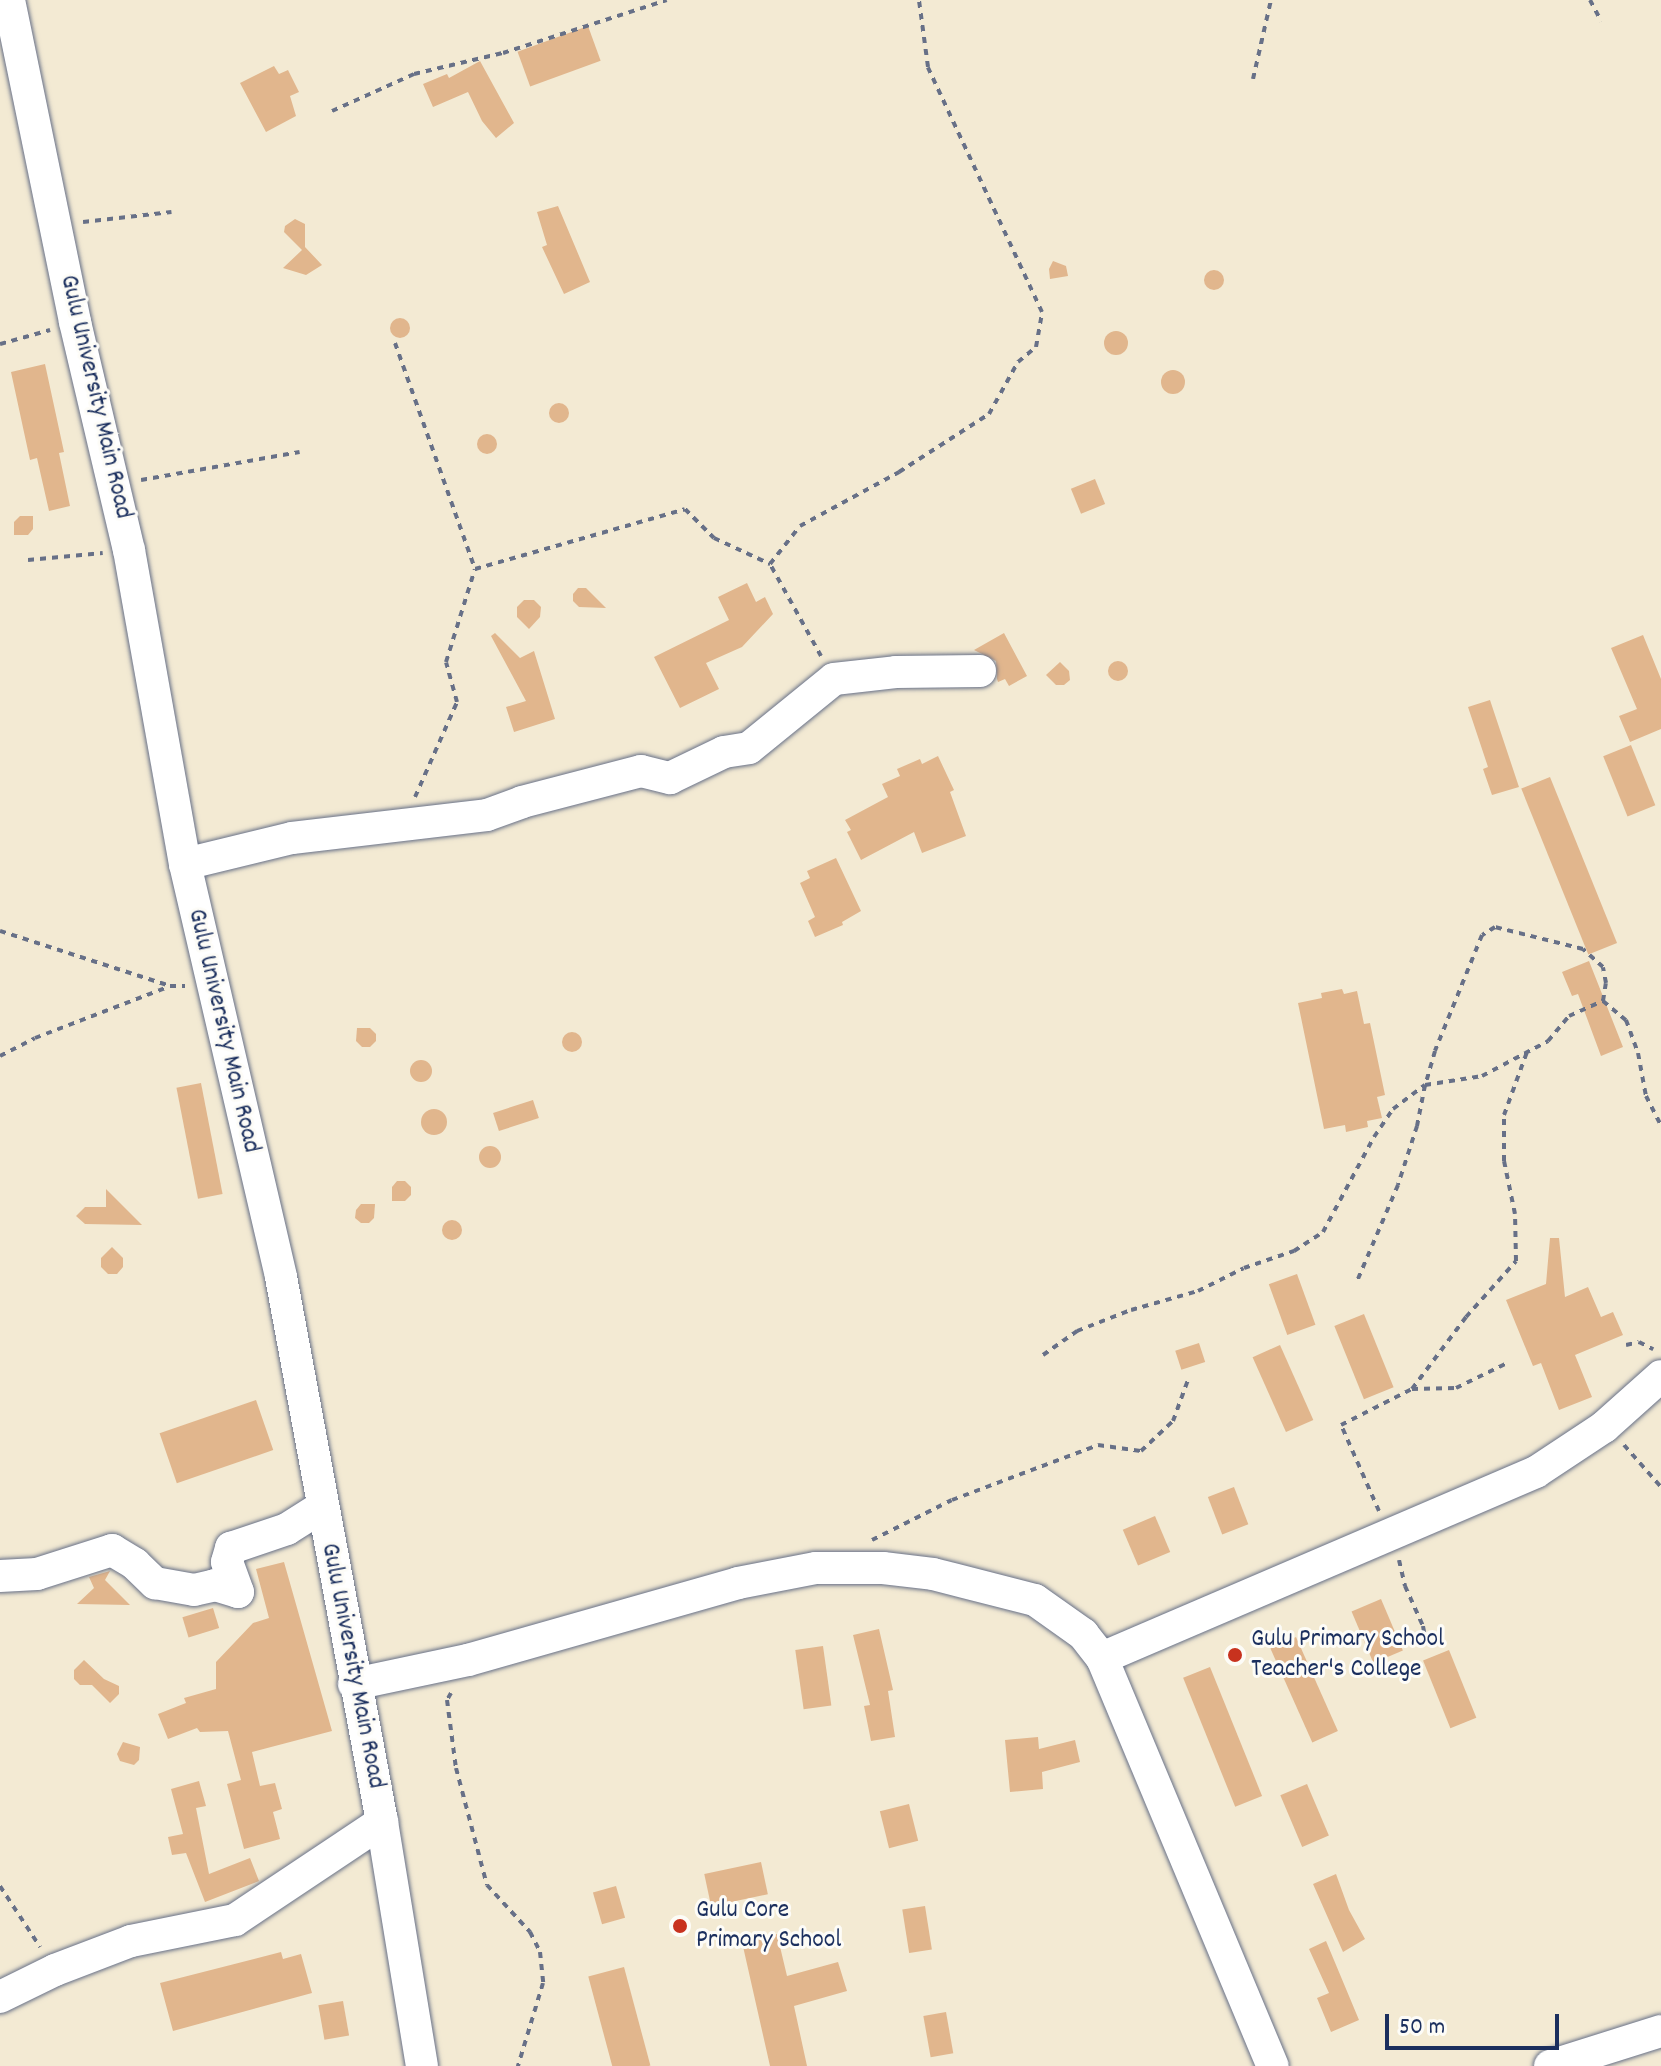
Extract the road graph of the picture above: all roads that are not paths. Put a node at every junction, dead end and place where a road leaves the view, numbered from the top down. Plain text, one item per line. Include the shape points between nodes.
1 (9, 0) edge
2 (980, 671) dead end
3 (185, 864) junction
4 (1660, 1368) edge
5 (322, 1507) junction
6 (0, 1576) edge
7 (1102, 1658) junction
8 (354, 1684) junction
9 (382, 1822) junction
10 (0, 1997) edge
11 (1661, 2031) edge
12 (422, 2066) edge
13 (1273, 2066) edge
14 (1550, 2066) edge

1 - 3 street, Gulu University Main Road via 75,322 129,550
2 - 3 street via 834,679 749,748 724,752 670,778 641,771 487,815 292,838
3 - 5 street, Gulu University Main Road via 281,1277
4 - 7 street via 1604,1427 1536,1472
5 - 6 street via 287,1529 231,1548 227,1562 238,1592 215,1585 194,1590 155,1583 112,1550 37,1574
5 - 8 street, Gulu University Main Road
7 - 8 street via 1083,1634 1035,1600 933,1574 816,1568 738,1583 468,1660
7 - 13 street
8 - 9 street, Gulu University Main Road
9 - 10 street via 235,1920 131,1941
9 - 12 street, Gulu University Main Road
11 - 14 street

